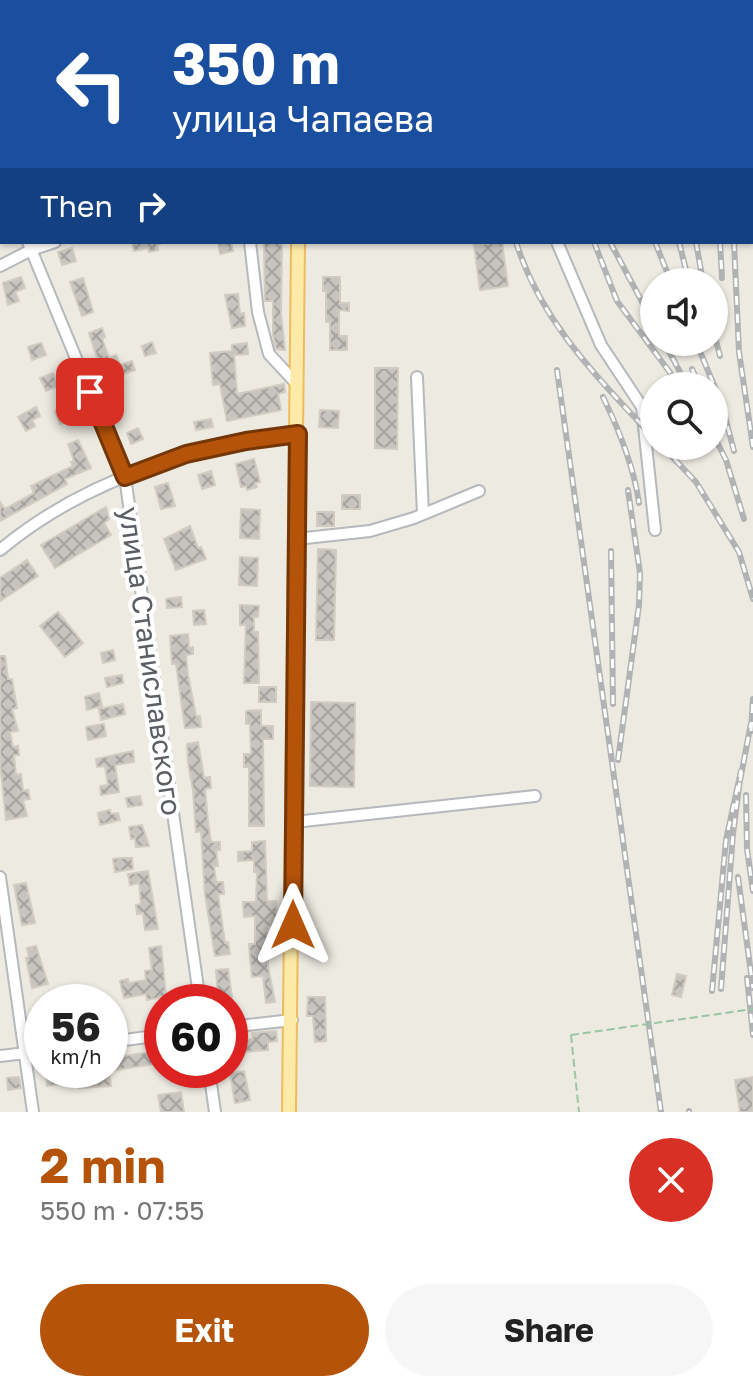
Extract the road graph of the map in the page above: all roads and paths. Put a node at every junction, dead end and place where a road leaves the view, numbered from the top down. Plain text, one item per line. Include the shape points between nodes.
1 (250, 244) edge
2 (298, 244) edge
3 (558, 244) edge
4 (31, 245) edge
5 (0, 266) edge
6 (417, 377) dead end
7 (295, 382) junction
8 (298, 434) junction
9 (125, 477) junction
10 (479, 491) dead end
11 (423, 514) junction
12 (655, 530) dead end
13 (296, 539) junction
14 (0, 550) edge
15 (535, 796) dead end
16 (294, 822) junction
17 (0, 877) edge
18 (197, 984) edge
19 (753, 1009) edge
20 (292, 1020) junction
21 (248, 1025) edge
22 (24, 1039) edge
23 (24, 1053) edge
24 (0, 1056) edge
25 (30, 1088) edge
26 (212, 1088) edge
27 (33, 1112) edge
28 (215, 1112) edge
29 (289, 1112) edge
30 (579, 1112) edge

1 - 7 street via 269,354
2 - 7 main road
3 - 12 street via 601,345 642,407
4 - 5 street
4 - 9 street, улица Станиславского
6 - 11 street
7 - 8 main road
8 - 9 street via 186,454
8 - 13 main road
9 - 14 street via 72,501
9 - 18 street, улица Станиславского
10 - 11 street
11 - 13 street via 370,531
13 - 16 main road
15 - 16 street
16 - 20 main road
17 - 22 street
19 - 30 path, bridge via 571,1035
20 - 21 street
20 - 29 main road
23 - 24 street
25 - 27 street
26 - 28 street

